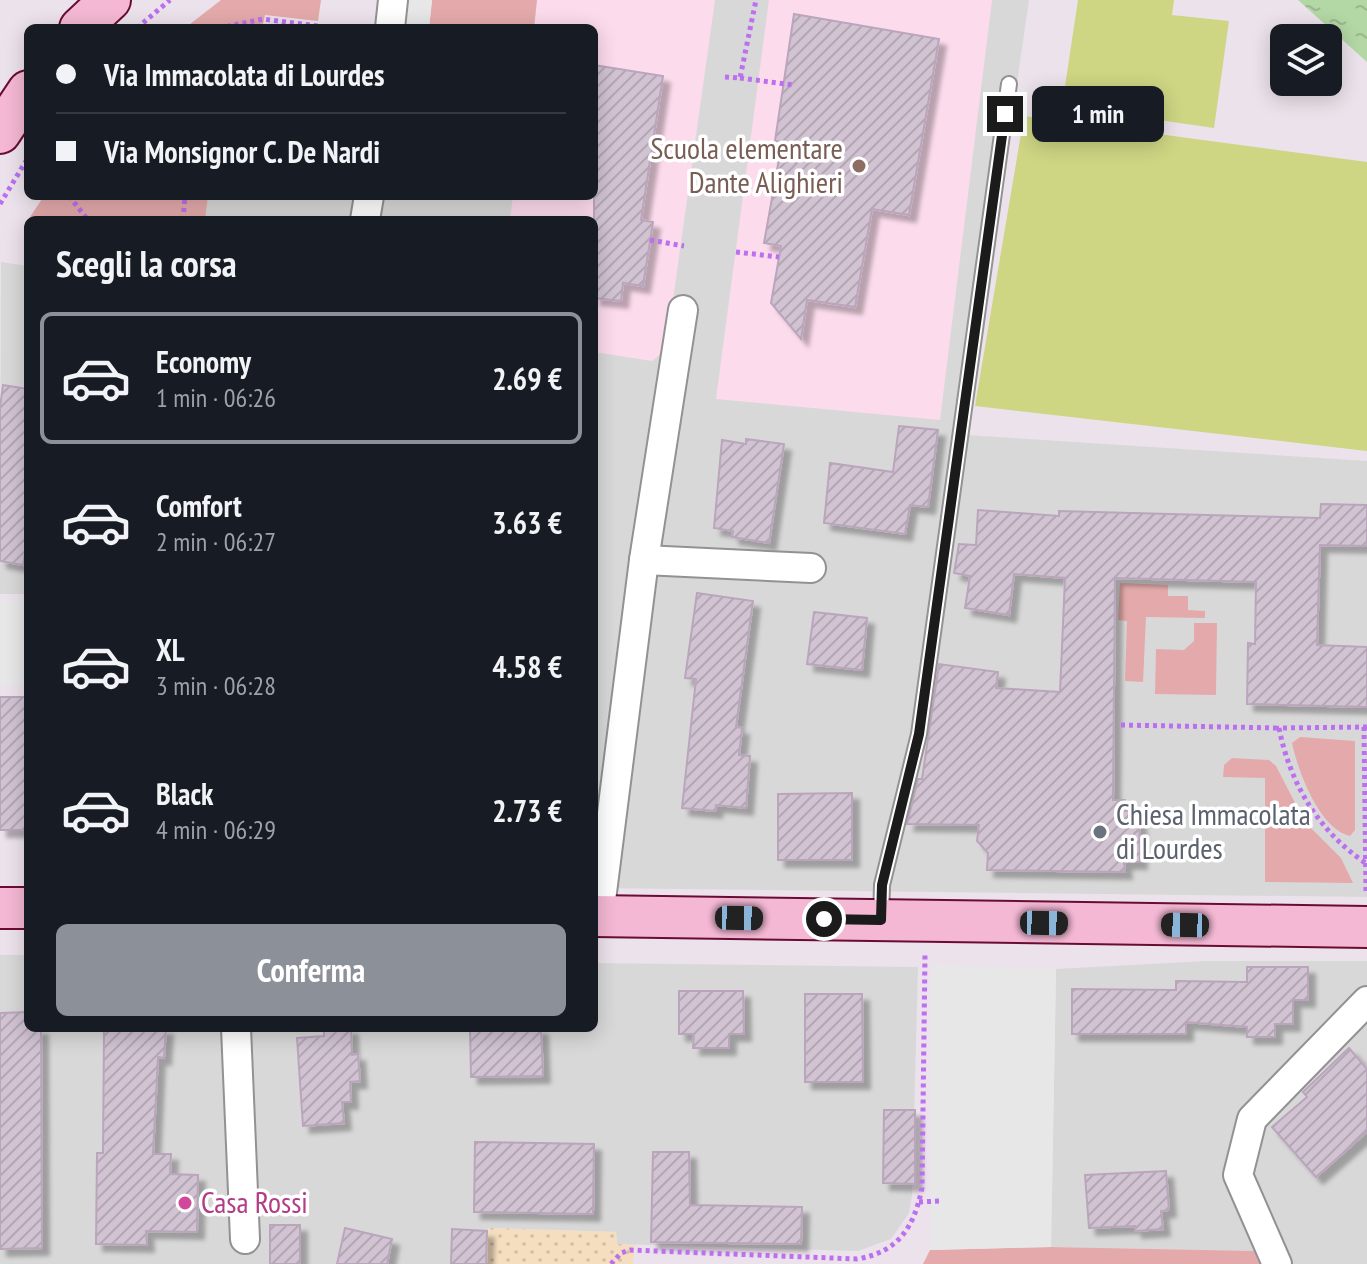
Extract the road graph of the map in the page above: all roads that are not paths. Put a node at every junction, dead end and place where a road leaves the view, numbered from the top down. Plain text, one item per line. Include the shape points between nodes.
1 (110, 0) edge
2 (393, 0) edge
3 (84, 24) edge
4 (390, 24) edge
5 (1009, 84) dead end
6 (24, 97) edge
7 (0, 133) edge
8 (683, 310) dead end
9 (644, 560) junction
10 (811, 568) dead end
11 (0, 908) edge
12 (24, 908) edge
13 (598, 908) edge
14 (1366, 912) edge
15 (598, 916) edge
16 (881, 920) junction
17 (1367, 1001) edge
18 (236, 1032) edge
19 (245, 1239) dead end
20 (1277, 1264) edge

1 - 3 street
2 - 4 street
5 - 16 lane via 919,734 882,885
6 - 7 street
8 - 9 street
9 - 10 street
9 - 13 street
11 - 12 street
14 - 16 street
15 - 16 street
17 - 20 street via 1252,1119 1238,1175
18 - 19 street

